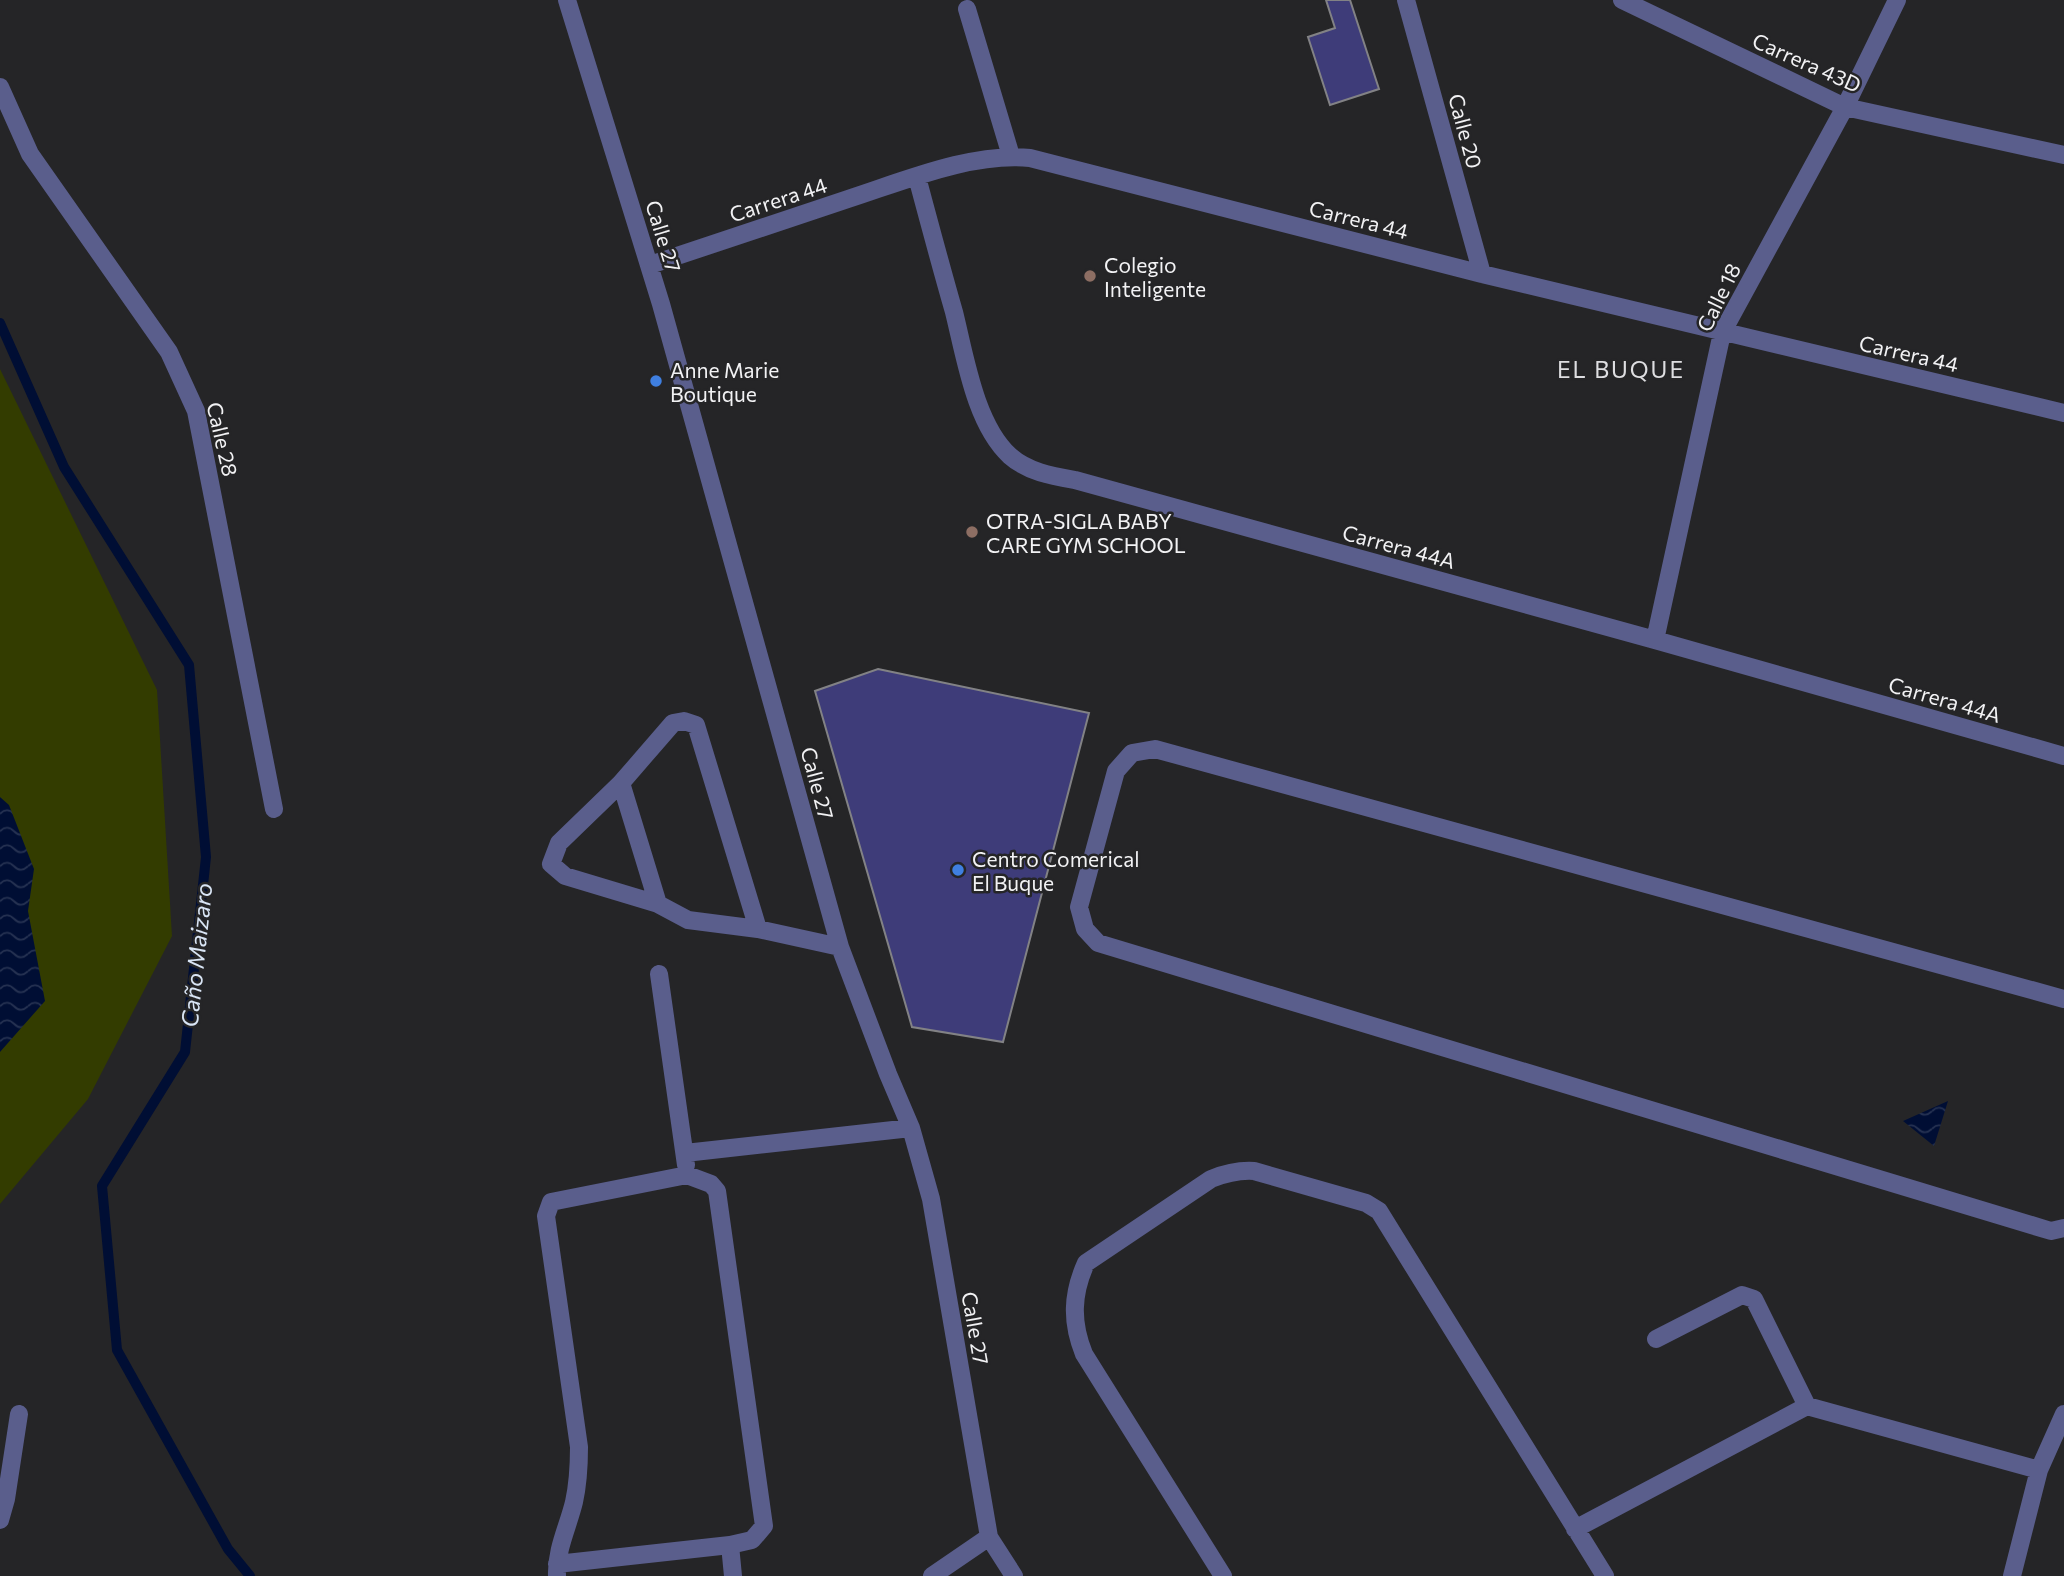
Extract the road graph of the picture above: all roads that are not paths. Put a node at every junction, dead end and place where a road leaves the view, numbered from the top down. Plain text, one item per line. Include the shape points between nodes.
1 (567, 0) edge
2 (1406, 0) edge
3 (1622, 0) edge
4 (1896, 0) edge
5 (967, 9) dead end
6 (0, 87) edge
7 (1845, 107) junction
8 (2064, 155) edge
9 (1011, 156) junction
10 (917, 177) junction
11 (650, 265) junction
12 (1482, 274) junction
13 (1722, 332) junction
14 (2064, 413) edge
15 (1655, 640) junction
16 (2064, 756) edge
17 (621, 783) junction
18 (274, 809) dead end
19 (658, 904) junction
20 (758, 929) junction
21 (840, 947) junction
22 (659, 974) dead end
23 (2064, 999) edge
24 (911, 1128) junction
25 (685, 1153) junction
26 (687, 1175) junction
27 (2064, 1228) edge
28 (1656, 1339) dead end
29 (1807, 1406) junction
30 (19, 1414) dead end
31 (2064, 1414) edge
32 (2039, 1470) junction
33 (0, 1520) edge
34 (1576, 1528) junction
35 (989, 1537) junction
36 (730, 1545) junction
37 (557, 1570) edge
38 (733, 1576) edge
39 (932, 1576) edge
40 (1014, 1576) edge
41 (1223, 1576) edge
42 (1605, 1576) edge
43 (2012, 1576) edge

1 - 11 street, Calle 27
2 - 12 street, Calle 20
3 - 7 street, Carrera 43D
4 - 7 street, Calle 18
5 - 9 street
6 - 18 street, Calle 28 via 30,154 169,352 196,411
7 - 8 street, Carrera 43D
7 - 13 street, Calle 18
9 - 10 street, Carrera 44
9 - 12 street, Carrera 44
10 - 11 street, Carrera 44
10 - 15 street, Carrera 44A via 978,404 999,444 1020,463 1049,475
11 - 21 street, Calle 27
12 - 13 street, Carrera 44
13 - 14 street, Carrera 44
13 - 15 street, Calle 18
15 - 16 street, Carrera 44A
17 - 19 street
17 - 19 street via 559,843 551,864 565,876
17 - 20 street via 673,723 684,720 696,725
19 - 20 street via 688,920
20 - 21 street
21 - 24 street, Calle 27
22 - 25 street
23 - 27 street via 1156,749 1132,753 1116,771 1079,907 1085,929 1098,943 2051,1231
24 - 25 street
24 - 35 street, Calle 27 via 931,1199
25 - 26 street
26 - 36 street via 716,1191 764,1526 752,1540
26 - 37 street via 566,1198 551,1202 548,1209 579,1447 579,1476 559,1546
28 - 29 street via 1742,1295 1754,1299
29 - 32 street
29 - 34 street
30 - 33 street
31 - 32 street
32 - 43 street
34 - 41 street via 1379,1211 1366,1203 1254,1171 1233,1172 1202,1184 1086,1263 1074,1308 1084,1353
34 - 42 street
35 - 39 street
35 - 40 street, Calle 27
36 - 37 street
36 - 38 street

